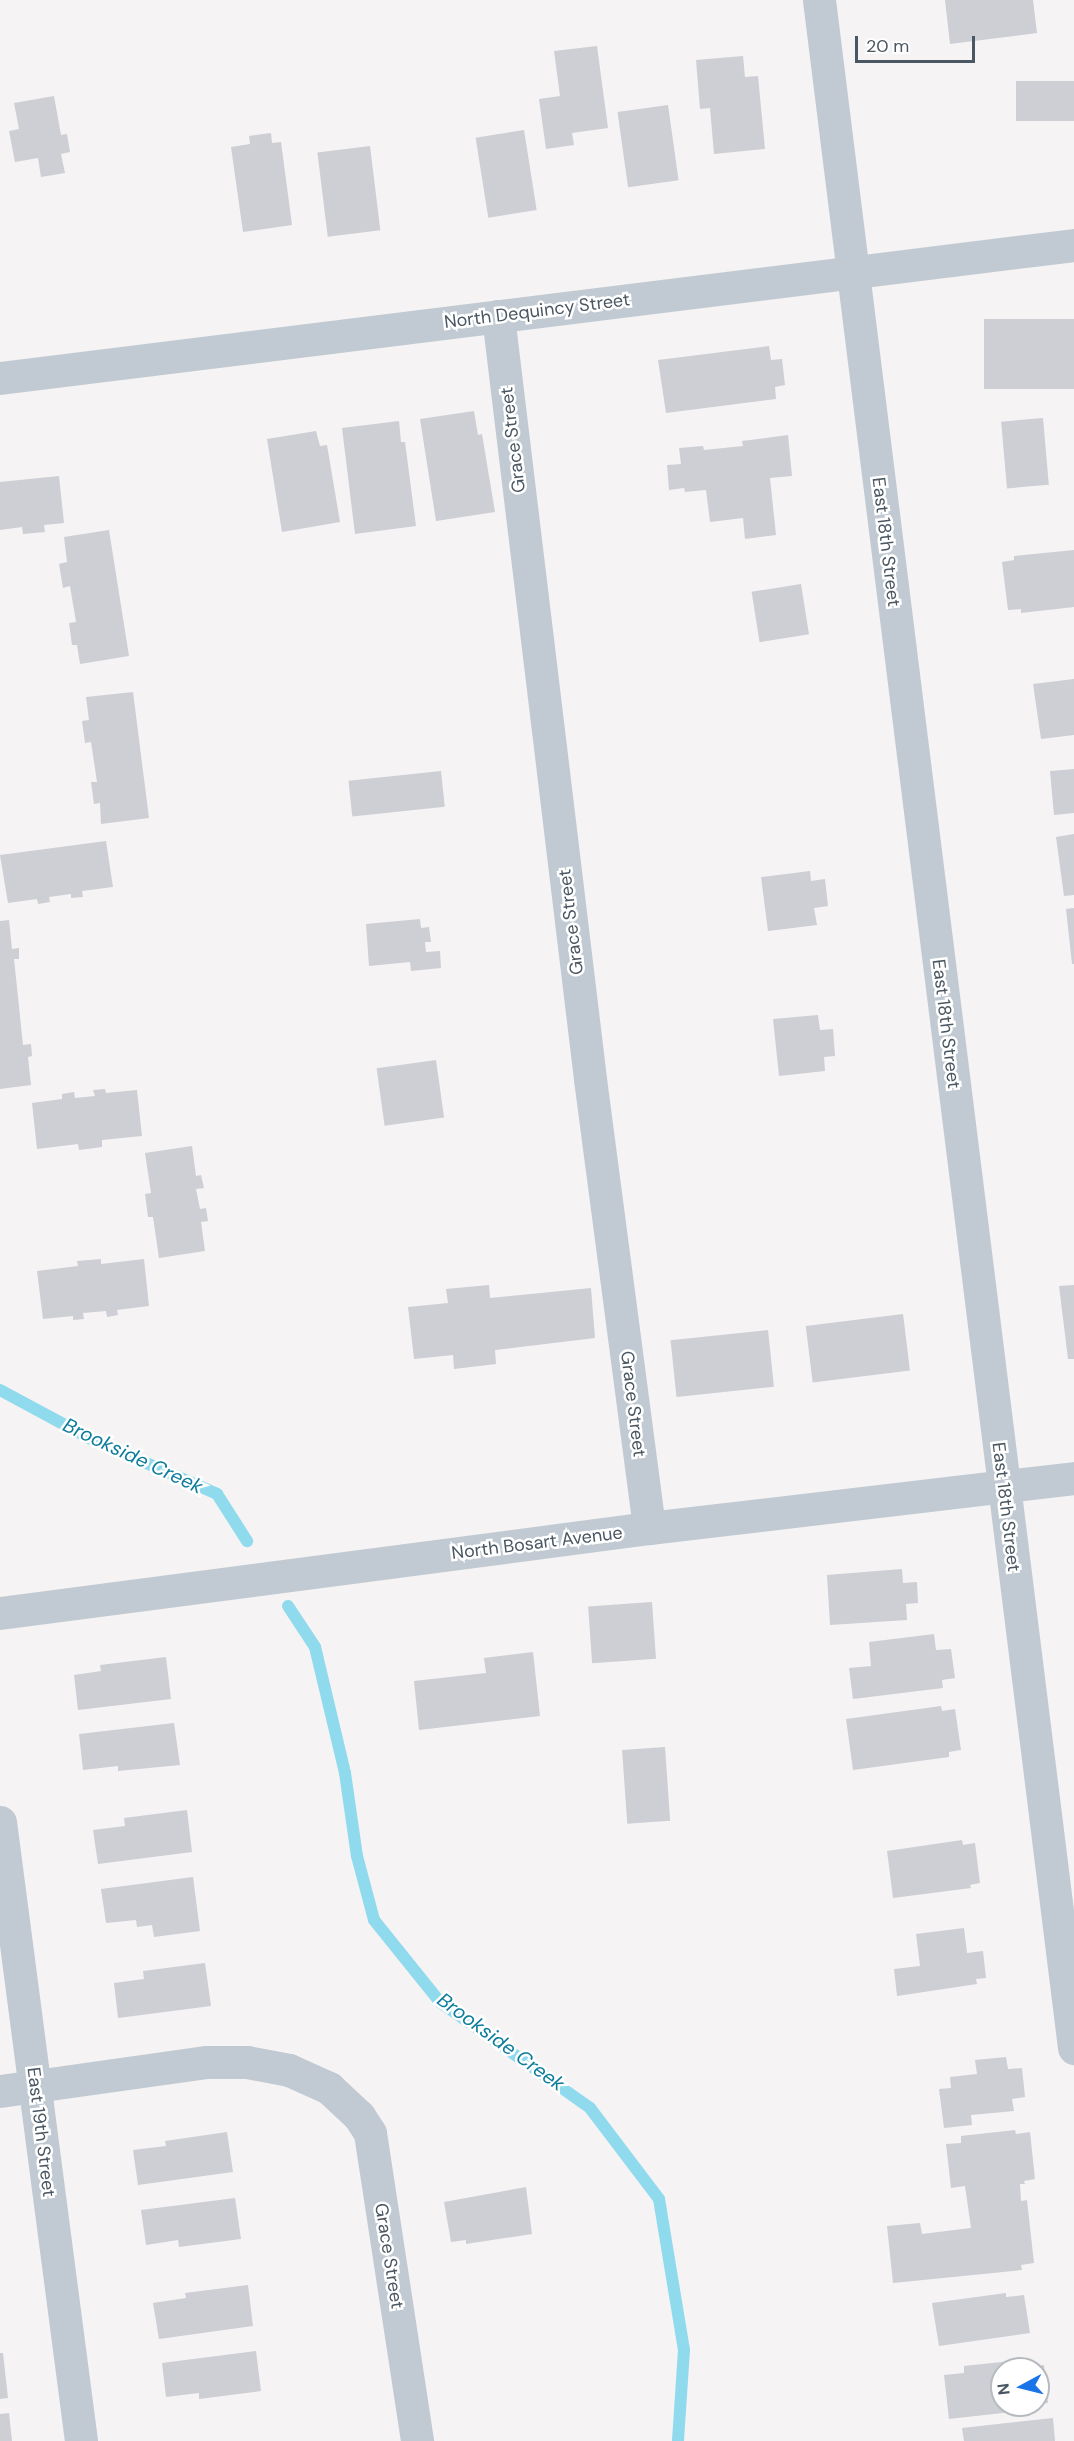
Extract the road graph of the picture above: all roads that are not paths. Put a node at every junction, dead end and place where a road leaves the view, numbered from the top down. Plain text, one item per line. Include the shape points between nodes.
1 (819, 0) edge
2 (1074, 245) edge
3 (852, 272) junction
4 (498, 316) junction
5 (0, 378) edge
6 (1074, 1478) edge
7 (1004, 1486) junction
8 (649, 1528) junction
9 (0, 1613) edge
10 (0, 1822) edge
11 (1074, 2049) edge
12 (35, 2087) junction
13 (0, 2091) edge
14 (81, 2441) edge
15 (417, 2441) edge

1 - 3 street, East 18th Street
2 - 3 street, North Dequincy Street
3 - 4 street, North Dequincy Street
3 - 7 street, East 18th Street
4 - 5 street, North Dequincy Street
4 - 8 street, Grace Street via 590,1079
6 - 7 street, North Bosart Avenue
7 - 8 street, North Bosart Avenue
7 - 11 street, East 18th Street
8 - 9 street, North Bosart Avenue
10 - 12 street, East 19th Street
12 - 13 street, Grace Street
12 - 14 street, East 19th Street
12 - 15 street, Grace Street via 207,2062 237,2062 289,2070 329,2088 359,2116 370,2133

